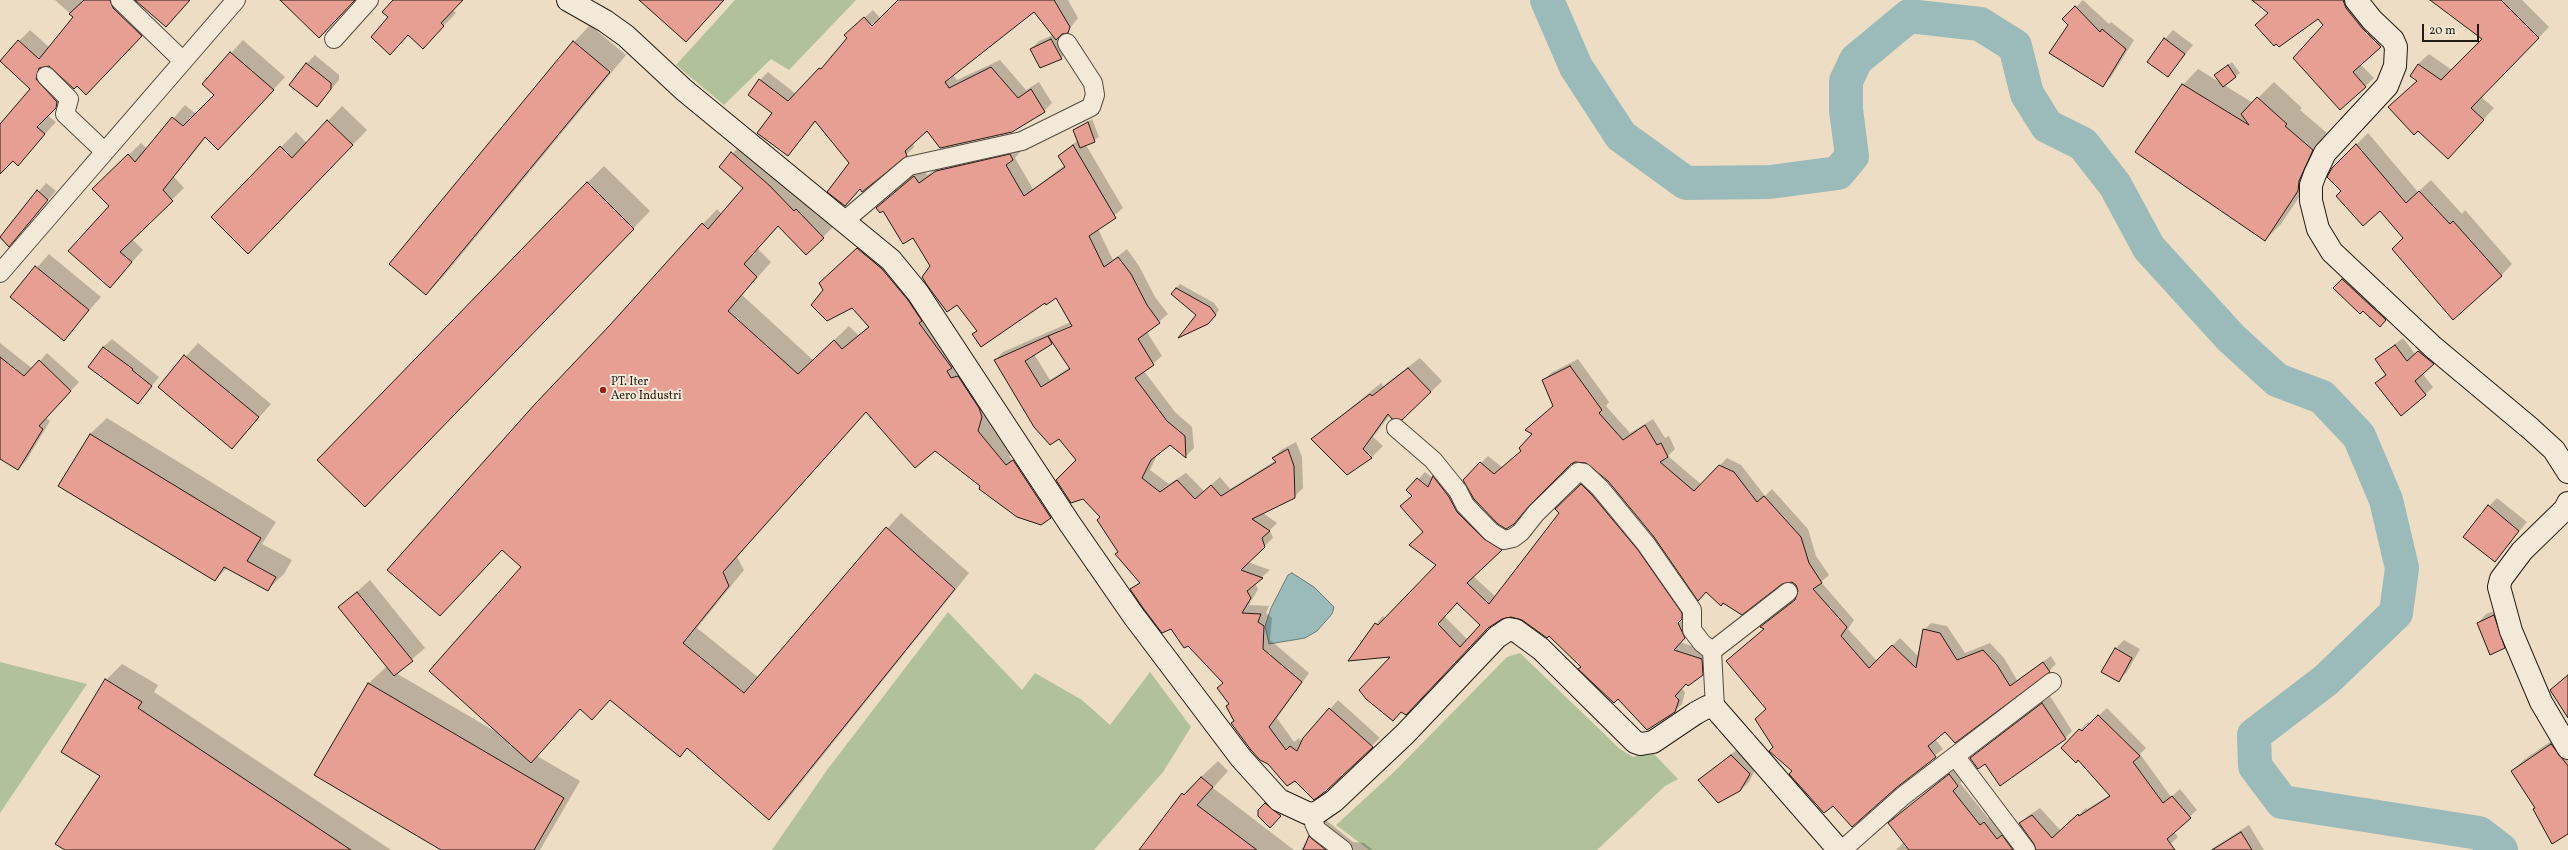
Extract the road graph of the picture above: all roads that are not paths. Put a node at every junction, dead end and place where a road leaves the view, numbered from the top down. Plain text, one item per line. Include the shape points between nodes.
1 (120, 0) edge
2 (236, 0) edge
3 (369, 0) edge
4 (568, 0) edge
5 (2356, 0) edge
6 (334, 39) dead end
7 (1067, 43) dead end
8 (182, 60) junction
9 (46, 76) dead end
10 (104, 151) junction
11 (843, 222) junction
12 (0, 272) edge
13 (1396, 428) dead end
14 (2568, 472) edge
15 (2568, 503) edge
16 (1788, 592) dead end
17 (1712, 651) junction
18 (2052, 682) dead end
19 (1715, 708) junction
20 (2568, 748) edge
21 (1955, 756) junction
22 (1316, 814) junction
23 (1343, 850) edge
24 (1841, 850) edge
25 (2026, 850) edge

1 - 8 street
2 - 8 street
3 - 6 street
4 - 11 street via 626,36 684,90
5 - 14 street via 2393,40 2396,47 2396,66 2387,86 2325,153 2311,185 2311,201 2318,229 2332,252 2433,347 2537,434 2554,450
7 - 11 street via 1093,83 1095,95 1091,107 1022,141 903,169
8 - 10 street
9 - 10 street via 69,99 65,114
10 - 12 street
11 - 22 street via 888,257 918,293 1074,531 1241,758 1279,800 1307,813
13 - 17 street via 1433,460 1458,491 1465,505 1491,532 1504,540 1514,538 1521,532 1572,477 1579,471 1583,472 1614,505 1678,588 1692,610 1692,630
15 - 20 street via 2513,562 2501,579 2499,587 2511,631 2541,702
16 - 17 street
17 - 19 street
18 - 21 street
19 - 22 street via 1707,707 1653,742 1641,744 1630,738 1524,634 1509,629 1497,637 1404,734 1334,801
19 - 24 street
21 - 24 street via 1903,796
21 - 25 street
22 - 23 street via 1316,830

